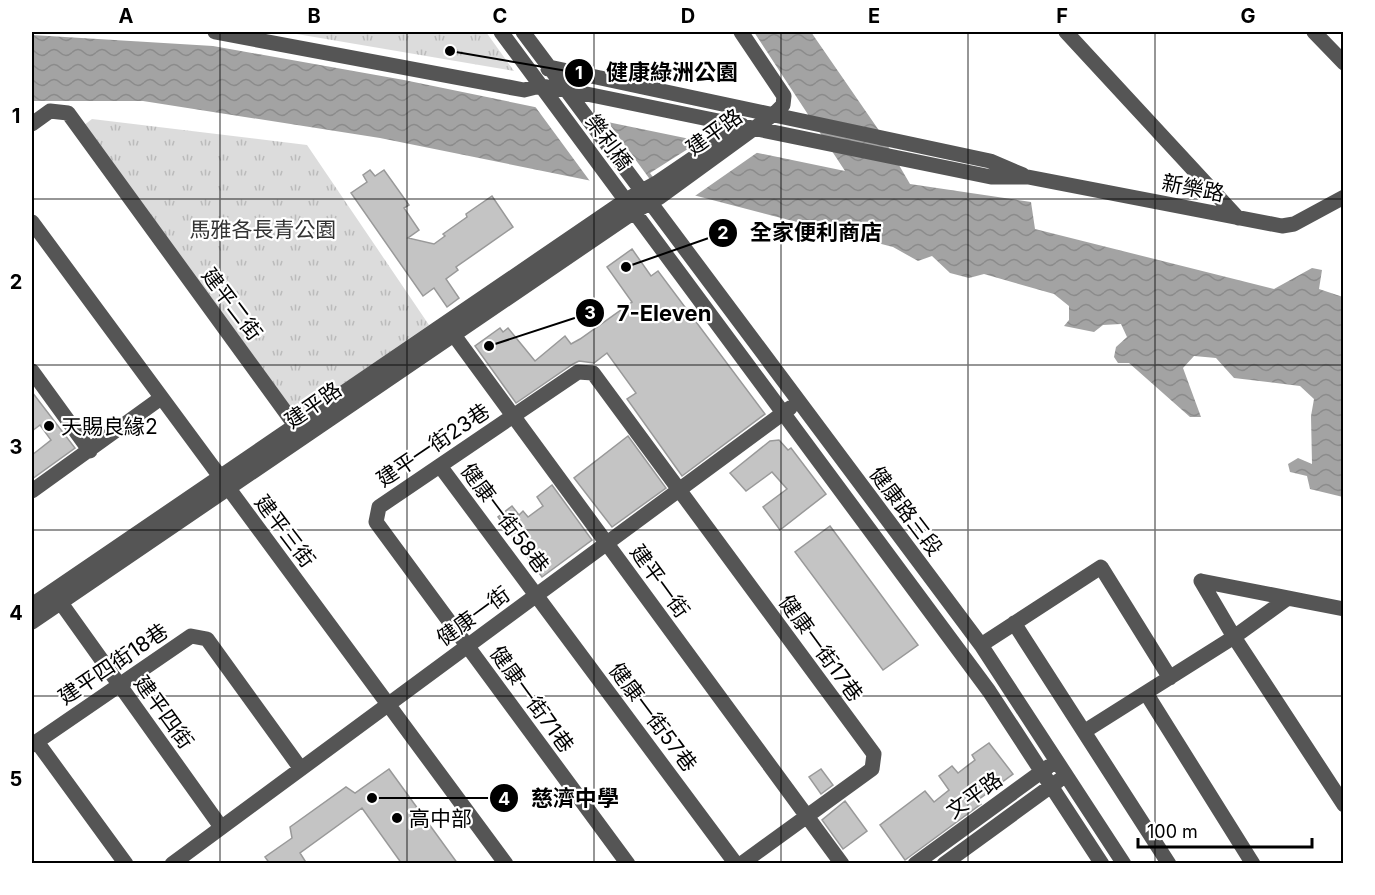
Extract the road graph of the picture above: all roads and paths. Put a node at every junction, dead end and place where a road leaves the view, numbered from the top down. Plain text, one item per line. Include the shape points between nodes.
1 (215, 32) edge
2 (501, 32) edge
3 (523, 32) edge
4 (741, 32) edge
5 (1066, 32) edge
6 (1314, 32) edge
7 (1344, 63) edge
8 (549, 67) junction
9 (540, 86) junction
10 (567, 90) junction
11 (774, 114) junction
12 (32, 124) edge
13 (747, 128) junction
14 (1028, 177) junction
15 (662, 188) junction
16 (1344, 197) edge
17 (646, 198) junction
18 (630, 206) junction
19 (1238, 218) junction
20 (32, 222) edge
21 (449, 328) junction
22 (32, 371) edge
23 (593, 374) joint
24 (161, 398) junction
25 (798, 402) junction
26 (784, 413) junction
27 (513, 416) junction
28 (300, 431) junction
29 (90, 451) junction
30 (440, 466) junction
31 (223, 483) junction
32 (679, 490) junction
33 (32, 491) edge
34 (606, 543) junction
35 (537, 595) junction
36 (57, 597) junction
37 (1288, 598) junction
38 (32, 605) edge
39 (1344, 609) edge
40 (32, 622) edge
41 (1014, 623) junction
42 (1234, 637) junction
43 (981, 645) junction
44 (467, 646) junction
45 (1170, 678) junction
46 (119, 685) junction
47 (1146, 693) junction
48 (388, 705) junction
49 (1085, 731) junction
50 (34, 743) edge
51 (1058, 760) junction
52 (301, 769) junction
53 (1041, 772) junction
54 (1067, 774) junction
55 (1050, 786) junction
56 (1344, 805) edge
57 (807, 816) junction
58 (221, 827) junction
59 (126, 864) edge
60 (172, 864) edge
61 (506, 864) edge
62 (628, 864) edge
63 (736, 864) edge
64 (741, 864) edge
65 (842, 864) edge
66 (915, 864) edge
67 (944, 864) edge
68 (1102, 864) edge
69 (1124, 864) edge
70 (1169, 864) edge
71 (1252, 864) edge

1 - 9 street via 524,90
2 - 9 street, 樂利橋
3 - 8 street, 樂利橋
4 - 11 street via 784,96 783,105
5 - 19 street
6 - 7 street
8 - 9 street
8 - 10 street, 樂利橋
8 - 11 street
9 - 10 street
9 - 18 street, 樂利橋
10 - 13 street
10 - 17 street, 樂利橋
11 - 13 street, 建平路
11 - 14 street, 新樂路 via 990,160
12 - 28 street, 建平二街 via 50,111 68,113
13 - 14 street, 新樂路 via 991,177
13 - 15 street, 建平路 via 718,140
13 - 15 street, 建平路 via 735,144
14 - 19 street, 新樂路
15 - 17 street, 建平路
16 - 19 street, 新樂路 via 1294,224 1282,226
17 - 18 street, 建平路
17 - 25 street, 健康路三段
18 - 21 street, 建平路
18 - 26 street, 健康路三段
20 - 24 street, 建平三街
21 - 27 street, 建平一街
21 - 28 street, 建平路
22 - 29 street
23 - 27 street, 建平一街23巷 via 578,372
23 - 32 street, 健康一街17巷
24 - 29 street
24 - 31 street, 建平三街
25 - 26 street, 健康一街
25 - 43 street, 健康路三段
26 - 32 street, 健康一街
26 - 53 street, 健康路三段 via 989,691
27 - 30 street, 建平一街23巷
27 - 34 street, 建平一街
28 - 31 street, 建平路
29 - 33 street
30 - 35 street, 健康一街58巷
30 - 44 street, 建平一街23巷 via 380,507 376,522
31 - 36 street, 建平路
31 - 48 street, 建平三街
32 - 34 street, 健康一街
32 - 57 street, 健康一街17巷 via 874,754 872,769
34 - 35 street, 健康一街
34 - 57 street, 建平一街
35 - 44 street, 健康一街
35 - 63 street, 健康一街57巷
36 - 38 street, 建平路
36 - 40 street, 建平路
36 - 46 street, 建平四街
37 - 39 street
37 - 42 street
37 - 42 street via 1201,581
41 - 43 street
41 - 45 street via 1101,567
41 - 49 street
42 - 45 street
42 - 56 street
43 - 51 street, 健康路三段
44 - 48 street, 健康一街
44 - 62 street, 健康一街71巷
45 - 47 street
46 - 50 street, 建平四街18巷
46 - 52 street, 建平四街18巷 via 191,636 207,639
46 - 58 street, 建平四街
47 - 49 street
47 - 71 street
48 - 52 street, 健康一街
48 - 61 street, 建平三街
49 - 70 street
50 - 59 street
51 - 53 street, 文平路
51 - 54 street, 健康路三段
52 - 58 street, 健康一街
53 - 55 street, 健康路三段
53 - 66 street, 文平路
54 - 55 street, 文平路
54 - 69 street, 健康路三段
55 - 67 street, 文平路
55 - 68 street, 健康路三段
57 - 64 street, 健康一街17巷
57 - 65 street, 建平一街
58 - 60 street, 健康一街

